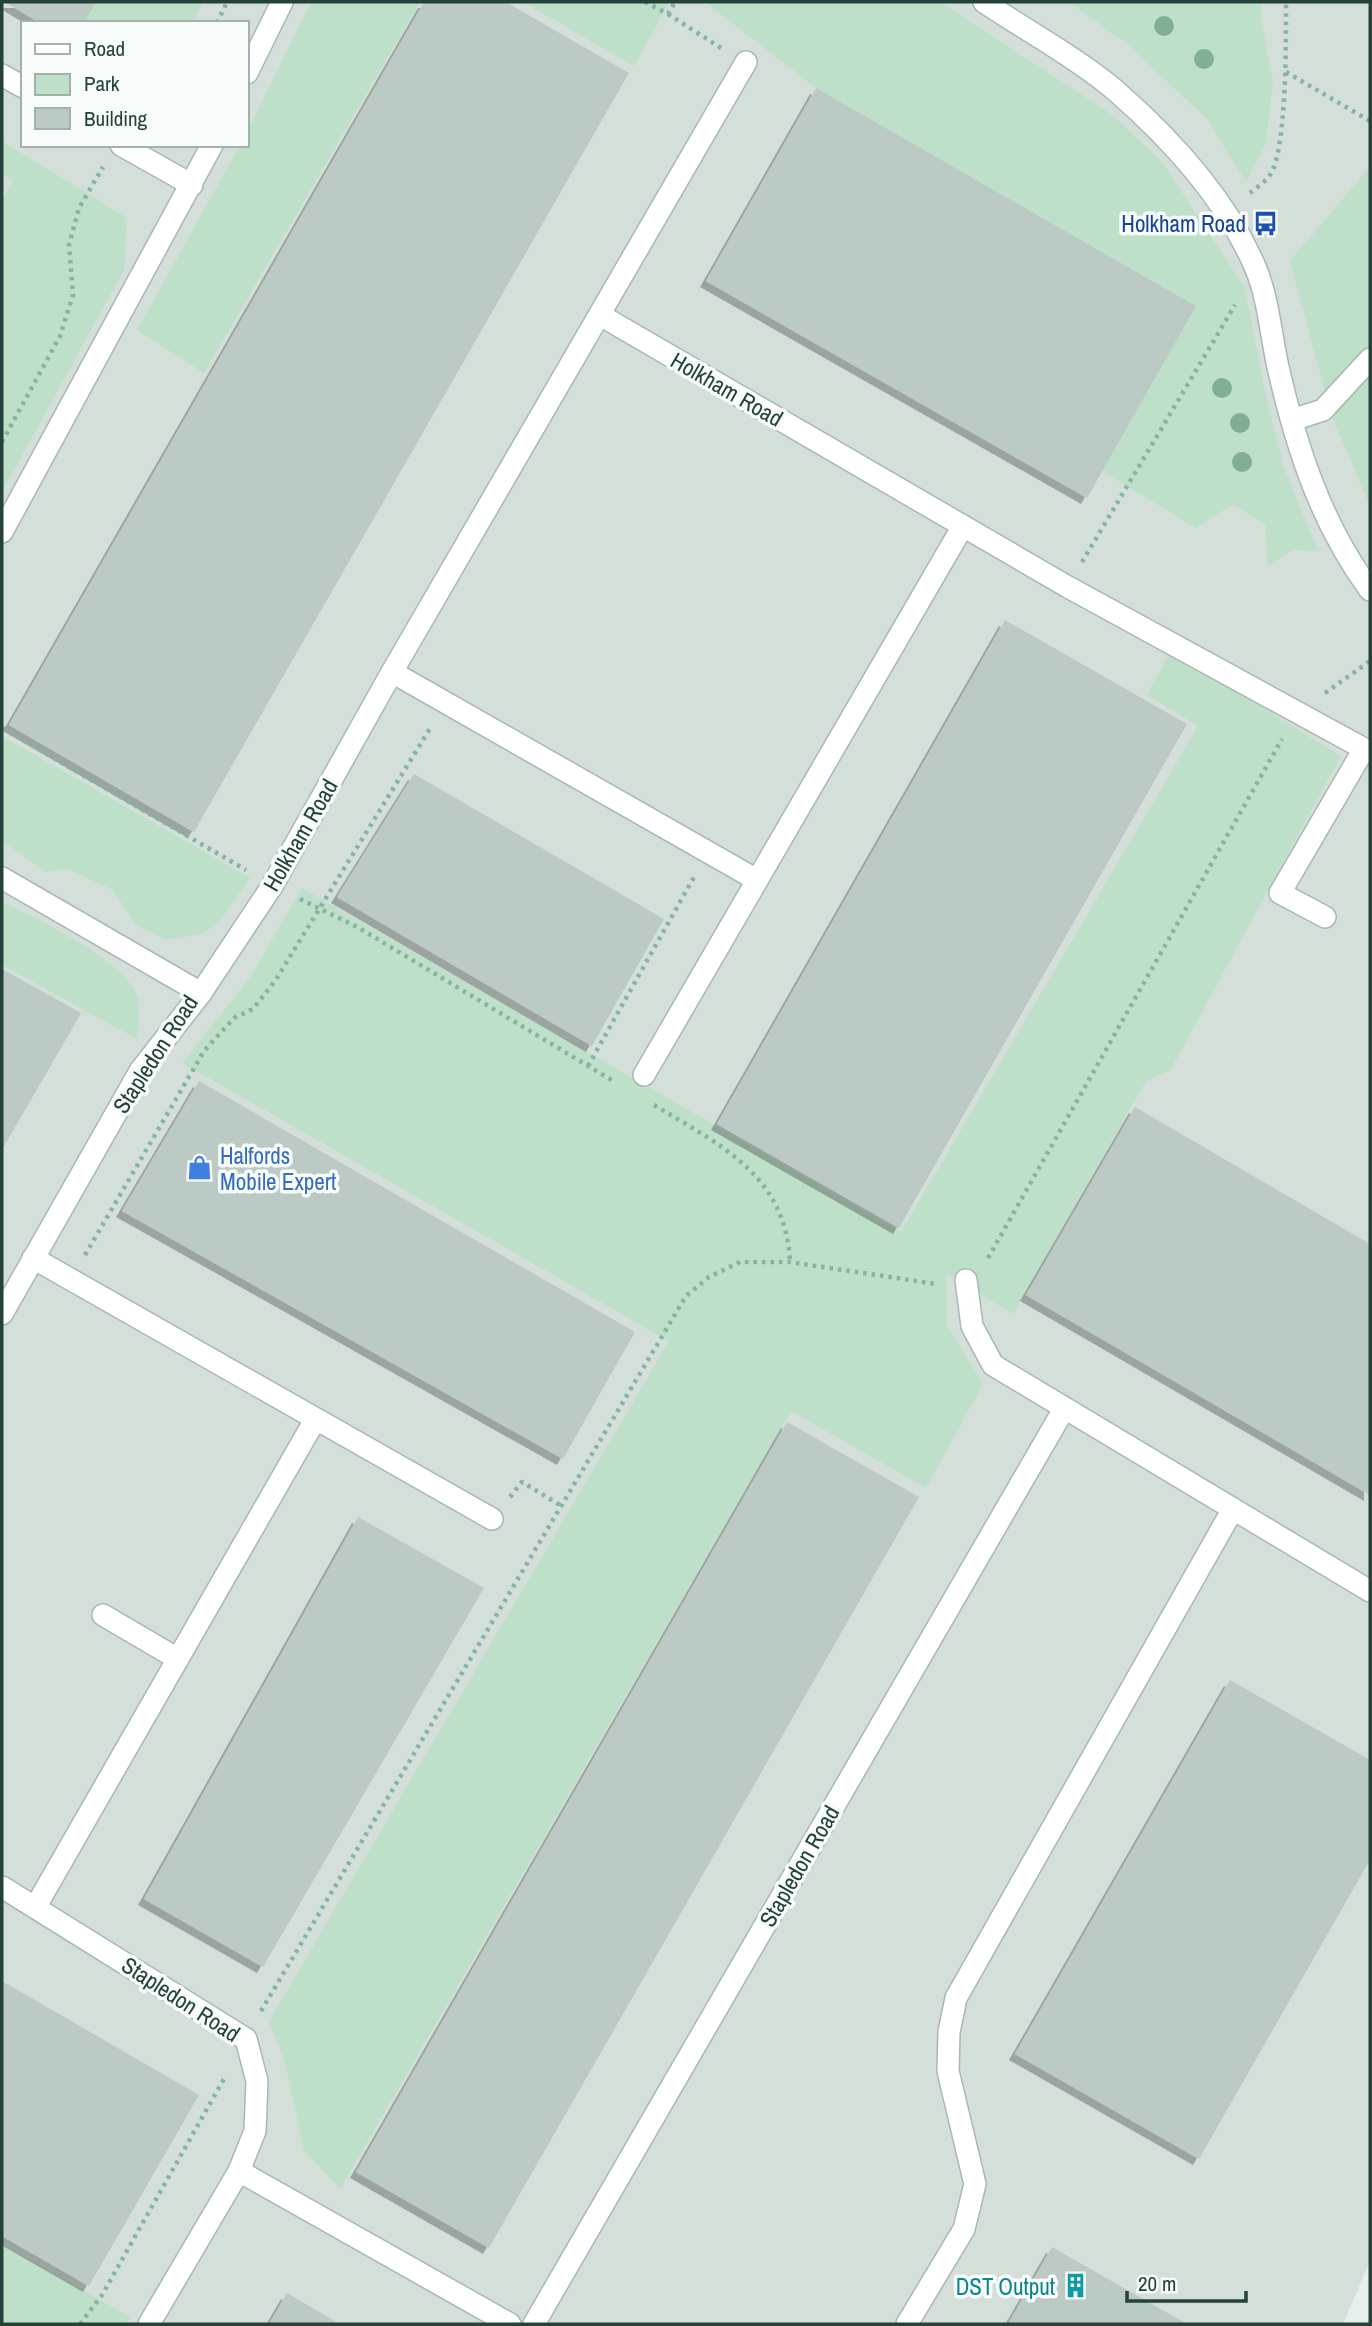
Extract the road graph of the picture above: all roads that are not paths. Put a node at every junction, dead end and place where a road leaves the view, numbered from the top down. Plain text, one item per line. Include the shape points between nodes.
1 (282, 2) edge
2 (984, 2) edge
3 (746, 62) road end
4 (248, 71) edge
5 (2, 75) edge
6 (21, 87) edge
7 (211, 147) edge
8 (115, 150) edge
9 (192, 185) junction
10 (600, 315) junction
11 (1370, 359) edge
12 (1292, 420) junction
13 (964, 526) junction
14 (2, 532) edge
15 (1370, 590) edge
16 (392, 672) junction
17 (1367, 750) edge
18 (2, 878) edge
19 (757, 880) junction
20 (1325, 917) dead end
21 (201, 993) junction
22 (644, 1075) dead end
23 (33, 1258) junction
24 (966, 1280) road end
25 (2, 1314) edge
26 (1064, 1409) junction
27 (315, 1420) junction
28 (1233, 1509) junction
29 (492, 1520) road end
30 (1370, 1591) edge
31 (103, 1615) dead end
32 (178, 1659) junction
33 (2, 1887) edge
34 (36, 1906) junction
35 (239, 2171) junction
36 (149, 2324) edge
37 (510, 2324) edge
38 (534, 2324) edge
39 (907, 2324) edge

1 - 4 street
2 - 12 street via 1115,89 1190,163 1256,270
3 - 10 street, Holkham Road
5 - 6 street
7 - 9 street
8 - 9 street
9 - 14 street
10 - 13 street, Holkham Road
10 - 16 street, Holkham Road
11 - 12 street via 1323,410
12 - 15 street via 1311,485 1351,564
13 - 17 street, Holkham Road
13 - 19 street
16 - 19 street
16 - 21 street, Holkham Road via 272,886
17 - 20 street via 1280,893
18 - 21 street, Stapledon Road
19 - 22 street
21 - 23 street, Stapledon Road via 140,1071
23 - 25 street, Stapledon Road
23 - 27 street
24 - 26 street via 972,1326 993,1365
26 - 28 street
26 - 38 street, Stapledon Road
27 - 29 street
27 - 32 street
28 - 30 street
28 - 39 street via 956,1998 948,2071 975,2184 964,2229
31 - 32 street
32 - 34 street
33 - 34 street, Stapledon Road
34 - 35 street, Stapledon Road via 246,2039 257,2081 255,2131
35 - 36 street, Stapledon Road
35 - 37 street

